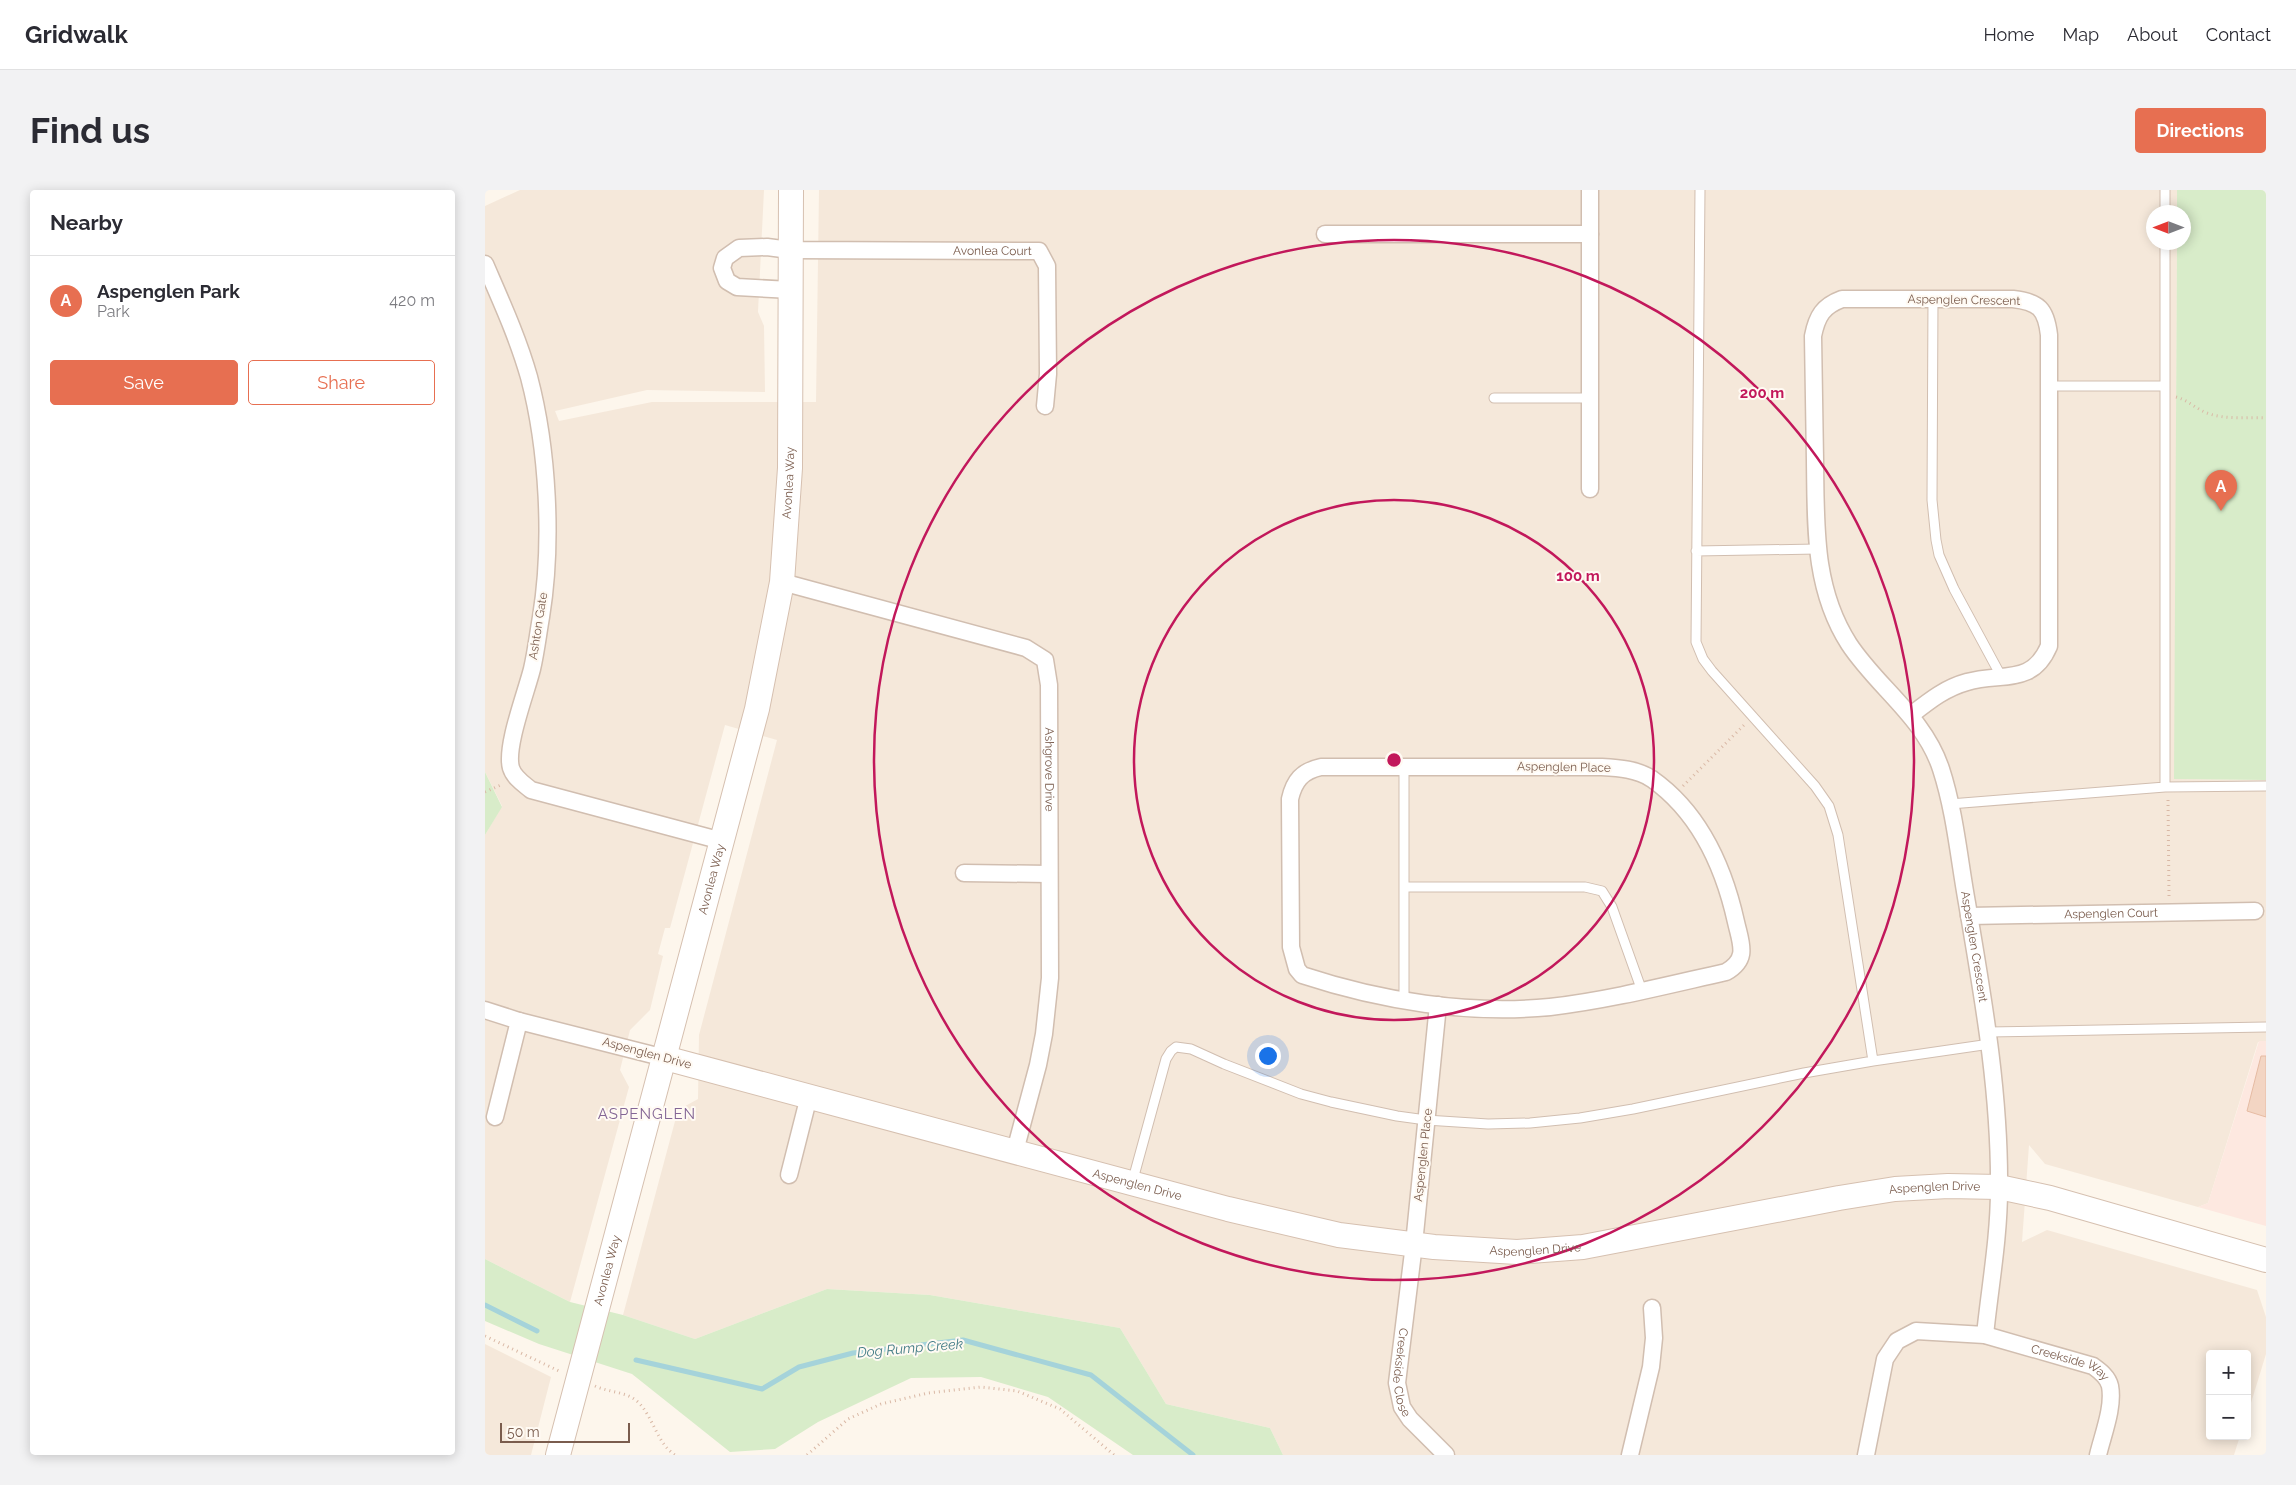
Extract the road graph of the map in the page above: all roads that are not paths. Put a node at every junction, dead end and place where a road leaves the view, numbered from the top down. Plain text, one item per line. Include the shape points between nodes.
1 (791, 190) edge
2 (1589, 190) edge
3 (1700, 190) edge
4 (2165, 190) edge
5 (2165, 205) edge
6 (1325, 234) dead end
7 (1589, 234) junction
8 (790, 250) junction
9 (2165, 250) edge
10 (485, 264) edge
11 (791, 290) junction
12 (1933, 299) junction
13 (2049, 386) junction
14 (2165, 386) junction
15 (1494, 398) dead end
16 (1589, 398) junction
17 (1045, 406) dead end
18 (1589, 489) dead end
19 (1817, 549) junction
20 (1695, 551) junction
21 (782, 582) junction
22 (2001, 676) junction
23 (1911, 715) junction
24 (1404, 767) junction
25 (2266, 786) edge
26 (2165, 787) junction
27 (1949, 804) junction
28 (722, 841) junction
29 (964, 873) dead end
30 (1049, 874) junction
31 (1404, 887) junction
32 (2255, 911) dead end
33 (1969, 916) junction
34 (1642, 991) junction
35 (1404, 1000) junction
36 (1438, 1006) junction
37 (485, 1010) edge
38 (519, 1021) junction
39 (2266, 1027) edge
40 (1989, 1038) junction
41 (665, 1058) junction
42 (1873, 1061) junction
43 (809, 1096) junction
44 (495, 1116) dead end
45 (1426, 1120) junction
46 (1015, 1151) junction
47 (789, 1175) dead end
48 (1132, 1183) junction
49 (1999, 1187) junction
50 (1414, 1244) junction
51 (2266, 1260) edge
52 (1652, 1308) dead end
53 (1985, 1335) junction
54 (558, 1455) edge
55 (1446, 1455) edge
56 (1630, 1455) edge
57 (1866, 1455) edge
58 (2098, 1455) edge

1 - 8 street, Avonlea Way
2 - 7 street
3 - 20 lane
4 - 5 lane
6 - 7 street
7 - 16 street
8 - 11 street, Avonlea Way
8 - 11 street via 739,248 725,258 723,268 727,281 737,287
8 - 17 street, Avonlea Court via 1039,251 1047,266 1048,374
9 - 14 lane
10 - 28 street, Ashton Gate via 529,377 548,505 547,563 541,614 532,668 511,746 511,768 531,790
11 - 21 street, Avonlea Way via 790,468
12 - 13 street, Aspenglen Crescent via 2013,299 2037,305 2047,321
12 - 19 street, Aspenglen Crescent via 1842,299 1829,304 1815,323
12 - 22 lane via 1933,500 1936,540 1954,589
13 - 14 lane
13 - 22 street, Aspenglen Crescent via 2049,646 2038,666 2029,672
14 - 26 lane
15 - 16 lane
16 - 18 street
19 - 20 lane
19 - 23 street, Aspenglen Crescent via 1824,591 1849,644
20 - 42 lane via 1696,642 1699,651 1712,671 1815,786 1834,819
21 - 28 street, Avonlea Way via 757,709
21 - 30 street, Ashgrove Drive via 1026,648 1045,660 1049,685
22 - 23 street, Aspenglen Crescent via 1951,688
23 - 27 street, Aspenglen Crescent via 1933,749
24 - 31 lane
24 - 34 street, Aspenglen Place via 1601,766 1636,771 1661,786 1696,825 1717,859 1731,899 1742,952 1741,960 1726,972
24 - 35 street, Aspenglen Place via 1313,769 1297,780 1289,799 1291,947 1297,969 1302,975 1320,981
25 - 26 lane
26 - 27 lane
27 - 33 street, Aspenglen Crescent
28 - 41 street, Avonlea Way
29 - 30 street
30 - 46 street, Ashgrove Drive via 1048,1006 1038,1066
31 - 34 lane via 1585,887 1602,891 1613,907
31 - 35 lane
32 - 33 street, Aspenglen Court
33 - 40 street, Aspenglen Crescent
34 - 36 street, Aspenglen Place via 1550,1007
35 - 36 street, Aspenglen Place
36 - 45 street, Aspenglen Place
37 - 38 street, Aspenglen Drive
38 - 41 street, Aspenglen Drive
38 - 44 street
39 - 40 lane
40 - 42 lane
40 - 49 street, Aspenglen Crescent
41 - 43 street, Aspenglen Drive
41 - 54 street, Avonlea Way
42 - 45 lane via 1580,1118 1488,1124
43 - 46 street, Aspenglen Drive
43 - 47 street
45 - 48 lane via 1323,1100 1268,1082 1191,1049 1176,1047 1166,1060
45 - 50 street, Aspenglen Place
46 - 48 street, Aspenglen Drive
48 - 50 street, Aspenglen Drive via 1228,1210 1339,1235
49 - 50 street, Aspenglen Drive via 1895,1189 1583,1247 1517,1252
49 - 51 street, Aspenglen Drive via 2101,1211
49 - 53 street
50 - 55 street, Creekside Close via 1397,1383 1403,1407 1410,1419
52 - 56 street via 1651,1367
53 - 57 street, Creekside Way via 1916,1331 1897,1341 1885,1359
53 - 58 street, Creekside Way via 2093,1366 2103,1373 2110,1385 2110,1398

